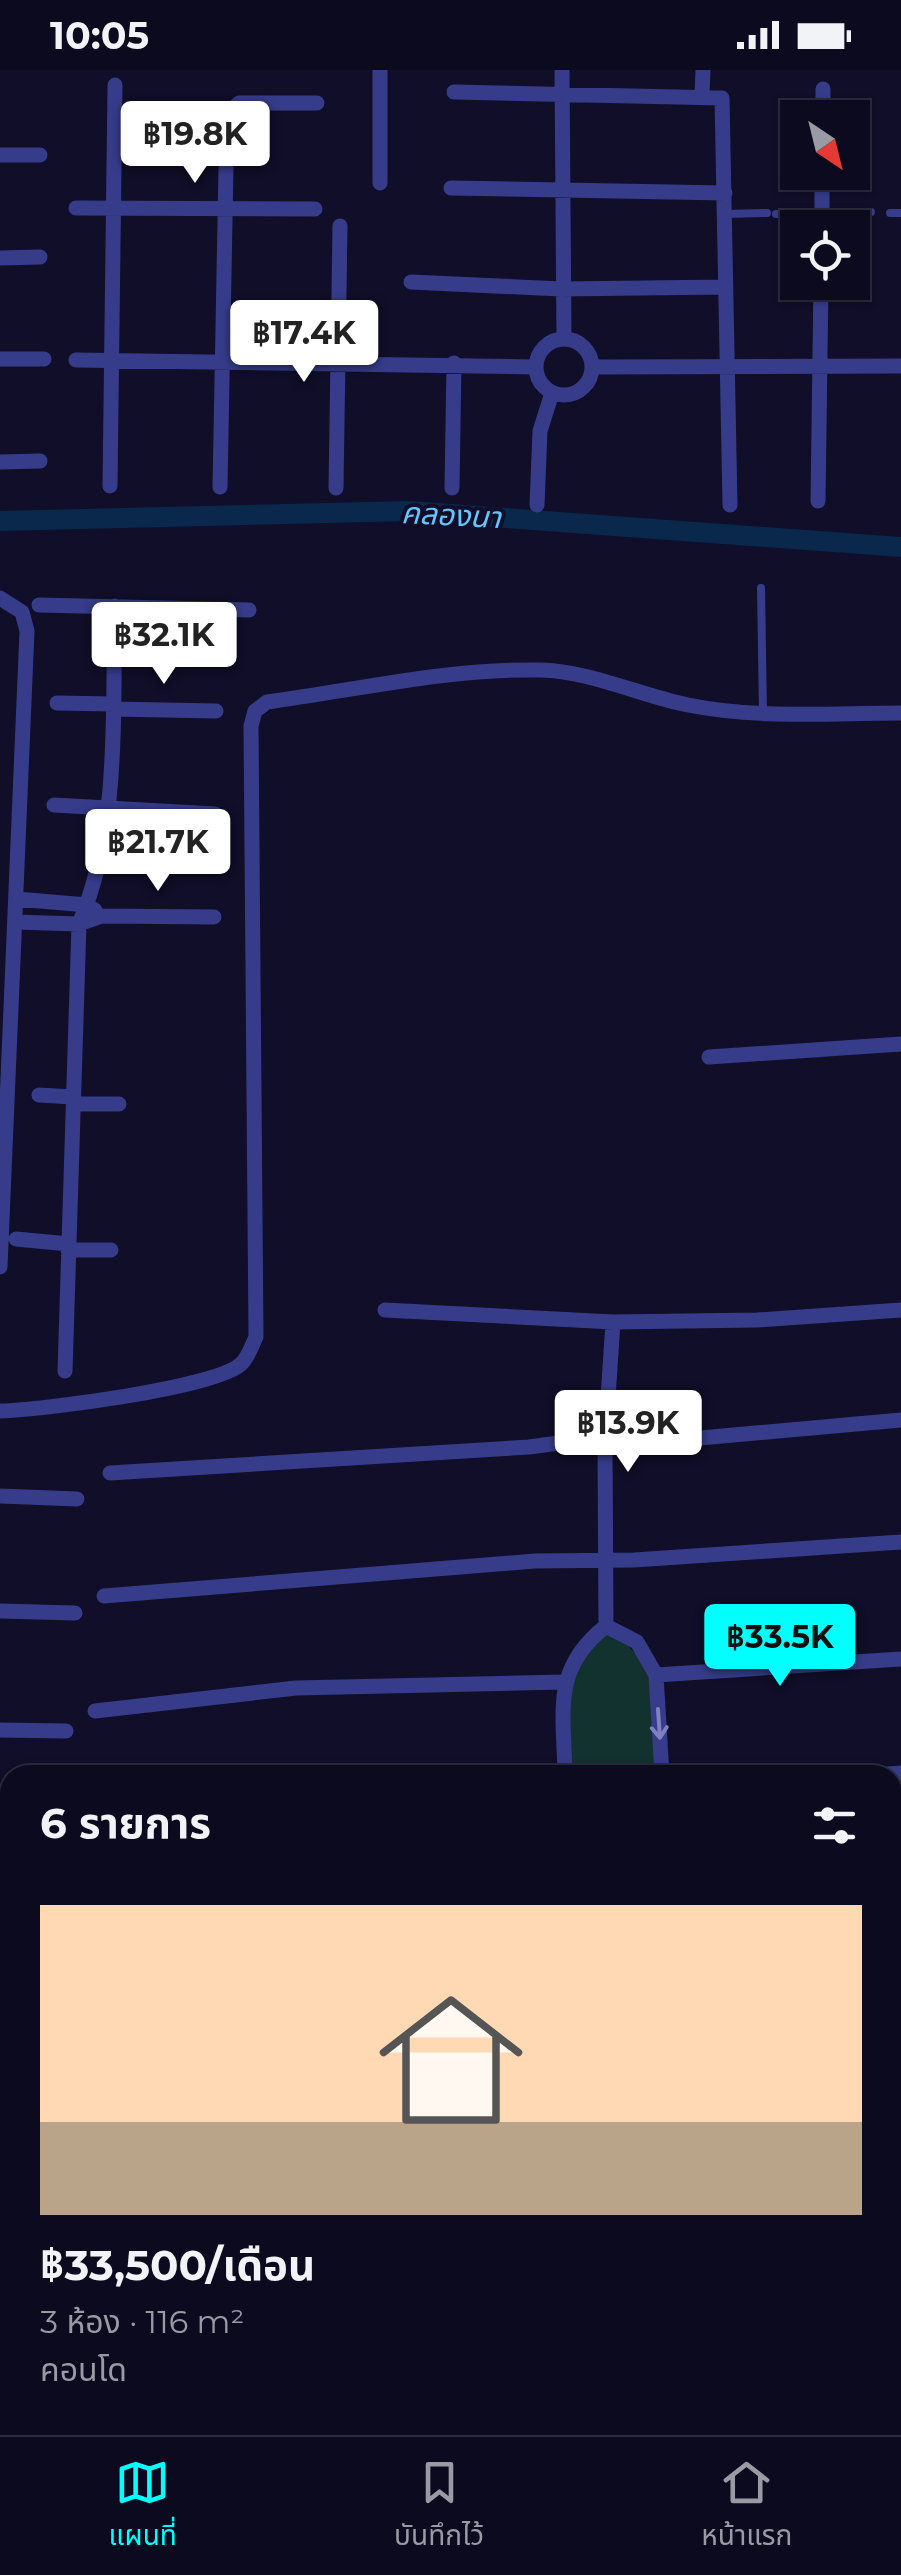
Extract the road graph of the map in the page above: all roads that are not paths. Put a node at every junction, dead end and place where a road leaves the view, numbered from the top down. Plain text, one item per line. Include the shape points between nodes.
1 (380, 70) edge
2 (562, 70) edge
3 (703, 70) edge
4 (115, 85) dead end
5 (824, 89) dead end
6 (454, 92) dead end
7 (562, 92) junction
8 (702, 96) junction
9 (824, 100) edge
10 (318, 103) dead end
11 (0, 155) edge
12 (40, 155) dead end
13 (380, 183) dead end
14 (451, 188) dead end
15 (563, 193) junction
16 (726, 193) junction
17 (76, 208) dead end
18 (114, 208) junction
19 (224, 208) junction
20 (314, 209) dead end
21 (890, 213) dead end
22 (901, 213) edge
23 (725, 214) junction
24 (780, 215) edge
25 (340, 226) dead end
26 (40, 257) dead end
27 (0, 258) edge
28 (411, 282) dead end
29 (725, 287) junction
30 (560, 289) junction
31 (821, 300) edge
32 (564, 339) junction
33 (44, 359) dead end
34 (0, 360) edge
35 (76, 360) dead end
36 (112, 362) junction
37 (222, 362) junction
38 (338, 363) junction
39 (454, 364) junction
40 (820, 366) junction
41 (901, 366) edge
42 (535, 367) junction
43 (728, 367) junction
44 (592, 368) junction
45 (552, 394) junction
46 (40, 460) dead end
47 (0, 462) edge
48 (110, 486) dead end
49 (220, 487) dead end
50 (336, 488) dead end
51 (452, 488) dead end
52 (818, 500) dead end
53 (537, 505) dead end
54 (730, 505) dead end
55 (761, 588) dead end
56 (0, 598) edge
57 (39, 606) dead end
58 (114, 606) junction
59 (249, 610) dead end
60 (57, 703) dead end
61 (112, 706) junction
62 (216, 711) dead end
63 (763, 713) junction
64 (901, 713) edge
65 (54, 805) dead end
66 (108, 808) junction
67 (215, 814) dead end
68 (87, 905) junction
69 (10, 915) edge
70 (102, 916) junction
71 (214, 916) dead end
72 (79, 924) junction
73 (901, 1044) edge
74 (709, 1057) dead end
75 (40, 1095) dead end
76 (73, 1100) junction
77 (119, 1104) dead end
78 (16, 1239) dead end
79 (69, 1247) junction
80 (111, 1250) dead end
81 (0, 1266) edge
82 (385, 1310) dead end
83 (901, 1310) edge
84 (614, 1322) junction
85 (65, 1371) dead end
86 (0, 1411) edge
87 (901, 1420) edge
88 (605, 1443) junction
89 (110, 1473) dead end
90 (0, 1496) edge
91 (77, 1499) dead end
92 (901, 1542) edge
93 (608, 1557) junction
94 (104, 1596) dead end
95 (0, 1612) edge
96 (75, 1614) dead end
97 (606, 1626) junction
98 (901, 1658) edge
99 (656, 1675) junction
100 (563, 1682) junction
101 (95, 1712) dead end
102 (0, 1730) edge
103 (66, 1731) dead end
104 (564, 1765) edge
105 (661, 1765) edge

1 - 13 street
2 - 7 street
3 - 8 street
4 - 18 street
5 - 9 street
6 - 7 street
7 - 8 street
7 - 15 street
8 - 16 street via 724,103
10 - 19 street via 231,106
11 - 12 street
14 - 15 street
15 - 16 street
15 - 30 street
16 - 23 street
17 - 18 street
18 - 19 street
18 - 36 street
19 - 20 street
19 - 37 street
21 - 22 lane
23 - 24 lane
23 - 29 street
25 - 38 street
26 - 27 street
28 - 30 street
29 - 30 street
29 - 43 street
30 - 32 street
31 - 40 street
32 - 42 street via 544,347
32 - 44 street via 584,347
33 - 34 street
35 - 36 street
36 - 37 street
36 - 48 street
37 - 38 street
37 - 49 street
38 - 39 street
38 - 50 street
39 - 42 street
39 - 51 street
40 - 41 street
40 - 43 street
40 - 52 street
42 - 45 street
43 - 44 street
43 - 54 street
44 - 45 street via 584,388
45 - 53 street via 540,431
46 - 47 street
55 - 63 lane
56 - 69 street via 22,612 27,631
57 - 58 street
58 - 59 street
58 - 61 street
60 - 61 street
61 - 62 street
61 - 66 street
63 - 64 street
63 - 86 street via 687,705 544,670 490,671 267,702 255,711 256,1337 243,1364 222,1376 50,1410
65 - 66 street
66 - 67 street
66 - 68 street via 100,874
68 - 69 street
68 - 70 street
68 - 72 street
69 - 72 street
69 - 81 street
70 - 71 street
70 - 72 street
72 - 76 street
73 - 74 street
75 - 76 street
76 - 77 street
76 - 79 street
78 - 79 street
79 - 80 street
79 - 85 street
82 - 84 street
83 - 84 street
84 - 88 street
87 - 88 street
88 - 89 street
88 - 93 street
90 - 91 street
92 - 93 street
93 - 94 street
93 - 97 street
95 - 96 street
97 - 99 street via 637,1642
97 - 100 street via 580,1647
98 - 99 street
99 -> 105 street
100 - 101 street via 296,1688
100 - 104 street
102 - 103 street

